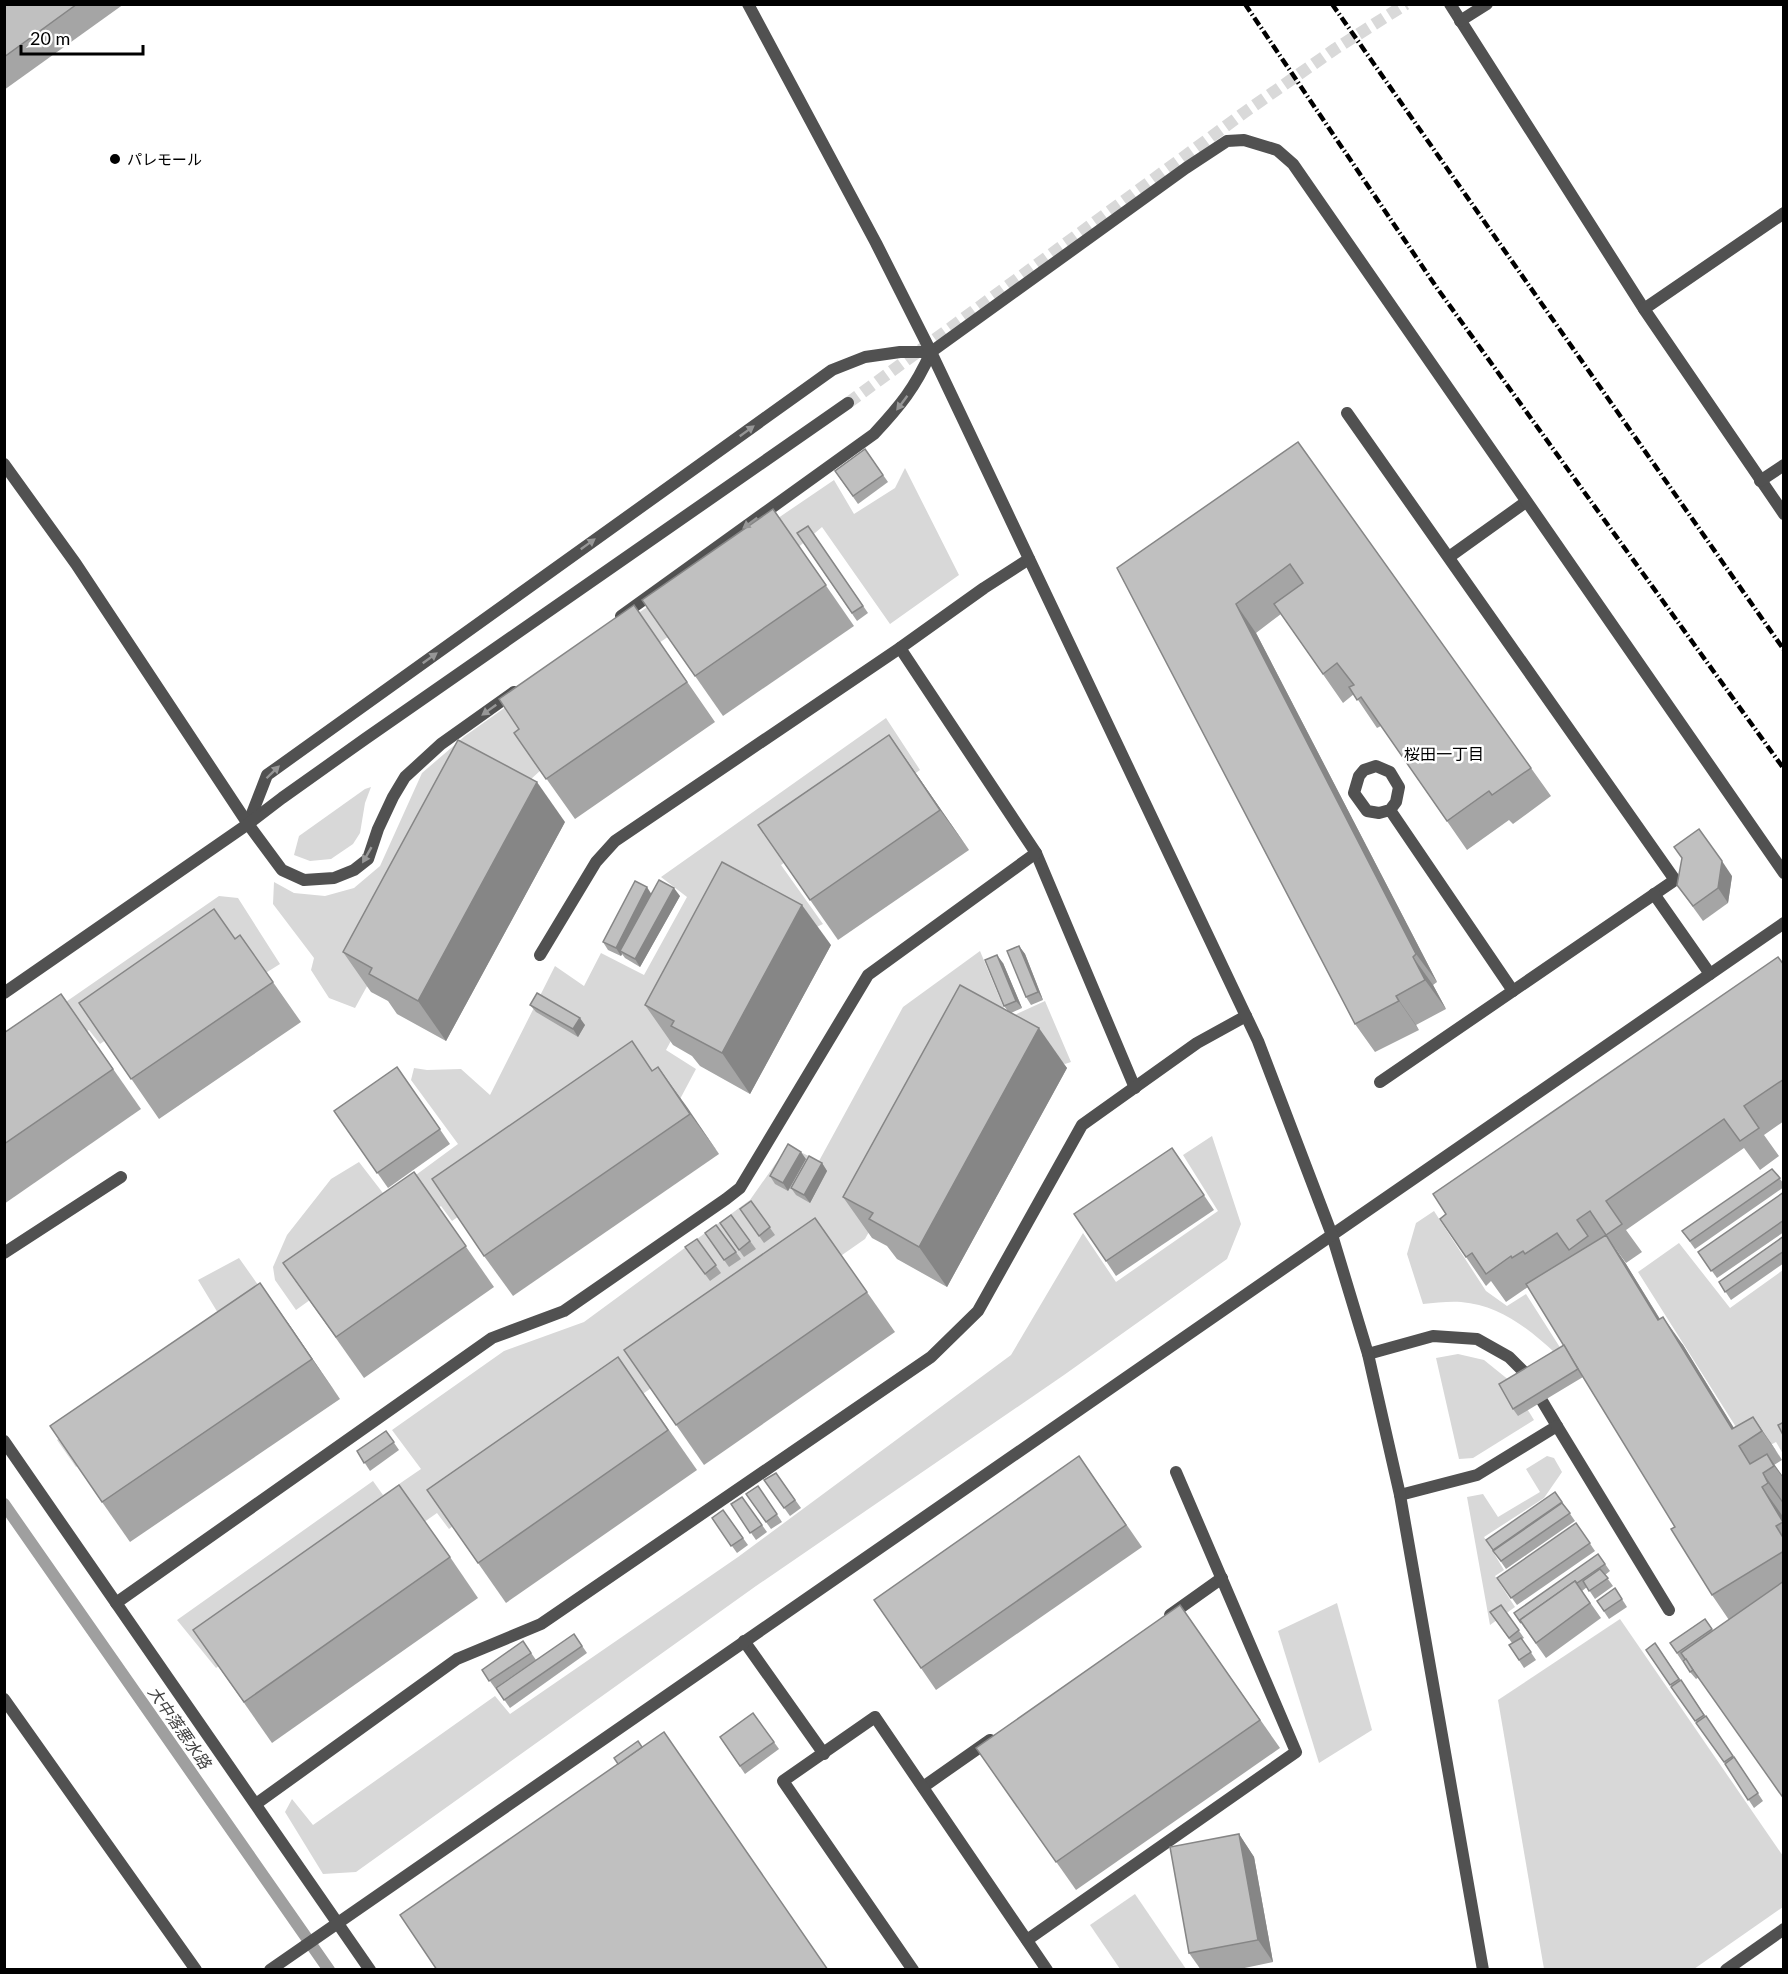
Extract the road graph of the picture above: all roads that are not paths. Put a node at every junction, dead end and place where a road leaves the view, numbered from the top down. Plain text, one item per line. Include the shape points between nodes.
1 (748, 4) edge
2 (1450, 4) edge
3 (1487, 4) edge
4 (1460, 21) junction
5 (1784, 213) edge
6 (1644, 309) junction
7 (931, 352) junction
8 (848, 403) tunnel mouth
9 (1347, 413) dead end
10 (4, 464) edge
11 (1784, 465) edge
12 (1760, 481) junction
13 (1526, 502) junction
14 (1784, 514) edge
15 (1449, 557) junction
16 (1029, 559) junction
17 (615, 620) edge
18 (900, 648) junction
19 (528, 682) edge
20 (1390, 810) dead end
21 (248, 825) junction
22 (1036, 853) junction
23 (1784, 873) edge
24 (1654, 894) junction
25 (1784, 923) edge
26 (540, 956) dead end
27 (1710, 974) junction
28 (1513, 991) junction
29 (4, 993) edge
30 (1246, 1016) junction
31 (1380, 1082) dead end
32 (1135, 1088) junction
33 (121, 1177) dead end
34 (1332, 1235) junction
35 (4, 1253) edge
36 (1368, 1354) junction
37 (1557, 1426) junction
38 (4, 1441) edge
39 (1176, 1472) dead end
40 (1400, 1495) junction
41 (1222, 1578) junction
42 (116, 1602) junction
43 (1670, 1610) dead end
44 (1155, 1625) edge
45 (744, 1641) junction
46 (4, 1699) edge
47 (1000, 1733) edge
48 (824, 1754) junction
49 (922, 1787) junction
50 (256, 1804) junction
51 (335, 1924) junction
52 (1784, 1929) edge
53 (1027, 1940) junction
54 (196, 1970) edge
55 (270, 1970) edge
56 (370, 1970) edge
57 (913, 1970) edge
58 (1047, 1970) edge
59 (1484, 1970) edge
60 (1726, 1970) edge

1 - 7 street
2 - 4 street
3 - 4 street
4 - 6 street
5 - 6 street
6 - 12 street
7 - 13 street via 1227,141 1259,143 1277,150 1293,164
7 - 16 street
7 -> 17 street via 919,380 874,434
21 -> 7 street via 267,775 832,370 865,357
8 - 21 street via 328,765
9 - 15 street
10 - 21 street via 76,564
11 - 12 street
12 - 14 street
13 - 15 street
13 - 23 street
15 - 24 street via 1675,880
16 - 18 street
16 - 30 street
18 - 22 street
18 - 26 street via 615,841 596,862
19 -> 21 street via 441,744 405,777 378,829 368,859 354,870 334,878 304,880 282,870
20 - 28 street
21 - 29 street
22 - 32 street
22 - 42 street via 868,975 740,1188 564,1311 492,1338
24 - 27 street
24 - 28 street
25 - 27 street
27 - 34 street
28 - 31 street
30 - 32 street via 1197,1043
30 - 34 street
32 - 50 street via 1082,1125 978,1311 931,1357 541,1624 457,1659
33 - 35 street
34 - 36 street
34 - 45 street
36 - 37 street via 1433,1336 1478,1339 1509,1357 1526,1374
36 - 40 street
37 - 40 street via 1477,1476
37 - 43 street
38 - 42 street
39 - 41 street
40 - 59 street
41 - 44 street
41 - 53 street via 1296,1752
42 - 50 street
45 - 48 street
45 - 51 street
46 - 54 street
47 - 49 street
48 - 49 street via 875,1717
48 - 57 street via 783,1781
49 - 53 street
50 - 51 street
51 - 55 street
51 - 56 street
52 - 60 street
53 - 58 street

